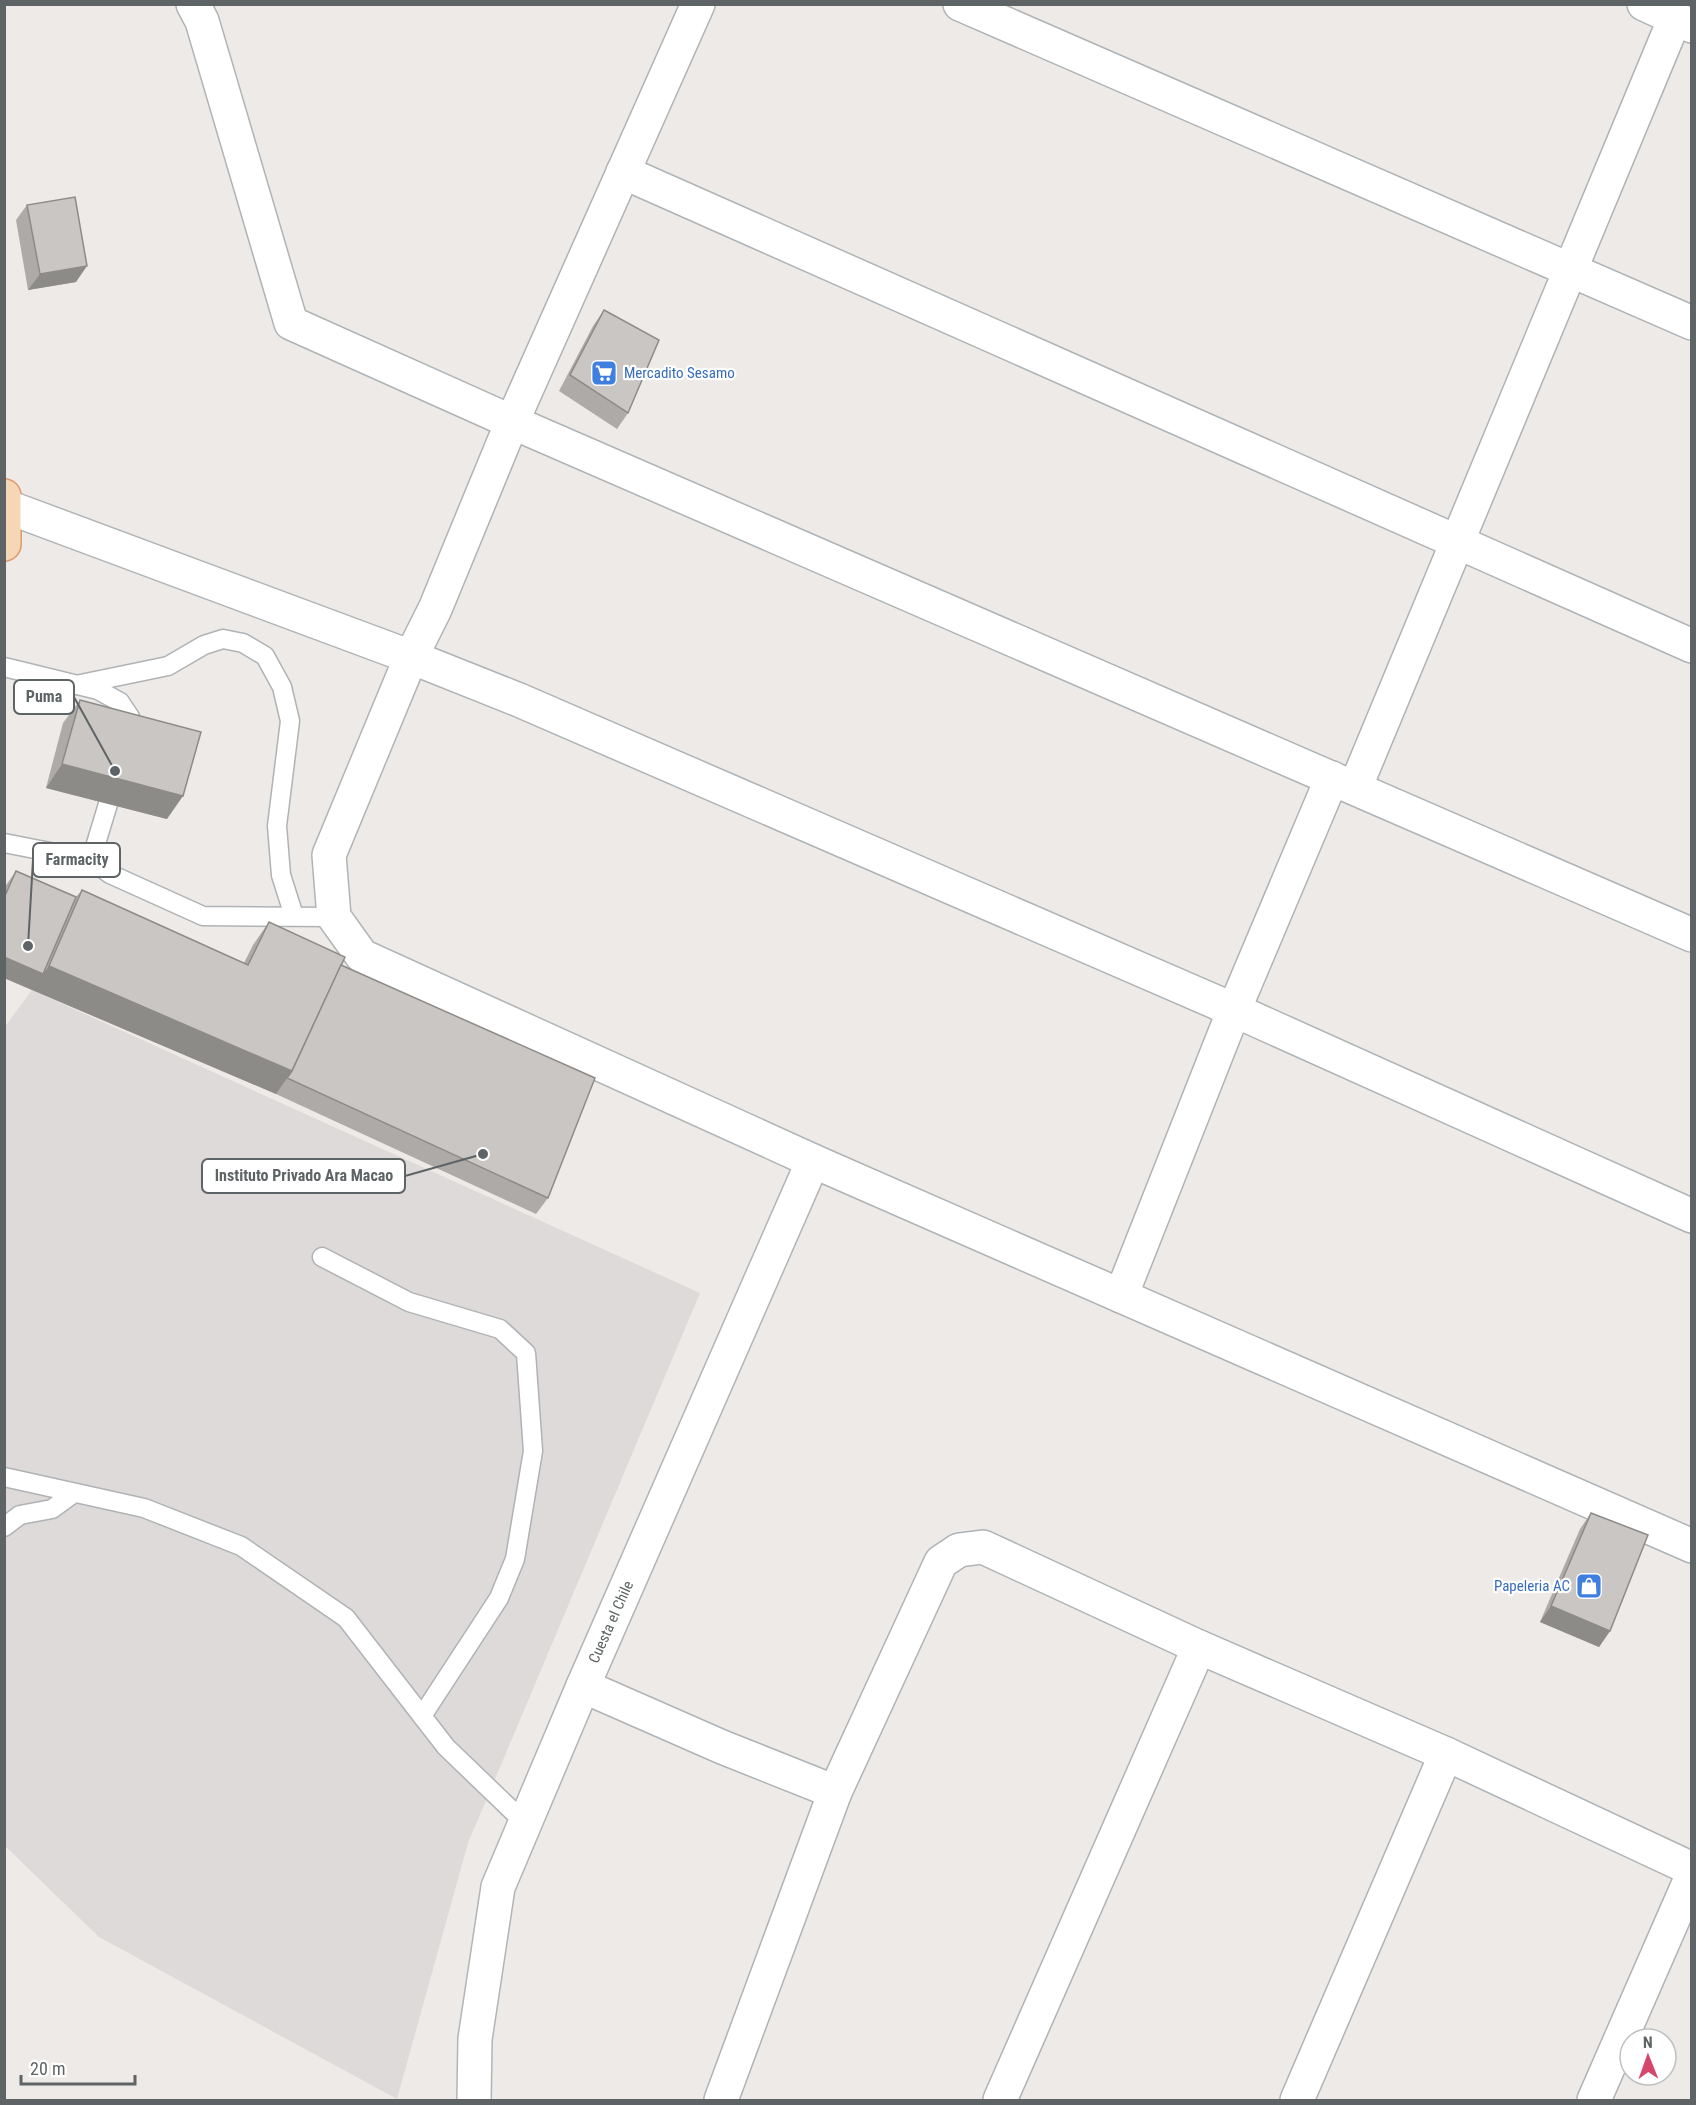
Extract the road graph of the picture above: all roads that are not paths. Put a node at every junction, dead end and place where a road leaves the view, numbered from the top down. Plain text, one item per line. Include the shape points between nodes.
1 (193, 4) edge
2 (698, 4) edge
3 (960, 4) edge
4 (1644, 4) edge
5 (1683, 22) edge
6 (623, 172) junction
7 (1572, 271) junction
8 (1692, 323) edge
9 (512, 422) junction
10 (4, 496) edge
11 (5, 507) edge
12 (1458, 541) junction
13 (4, 544) edge
14 (1692, 646) edge
15 (411, 657) junction
16 (4, 667) edge
17 (76, 685) junction
18 (126, 740) edge
19 (1343, 783) junction
20 (108, 804) edge
21 (4, 843) edge
22 (92, 860) junction
23 (294, 916) junction
24 (334, 917) junction
25 (1692, 935) edge
26 (1234, 1010) junction
27 (813, 1161) junction
28 (1692, 1216) edge
29 (322, 1257) dead end
30 (1121, 1296) junction
31 (4, 1477) edge
32 (74, 1493) junction
33 (4, 1527) edge
34 (1692, 1545) edge
35 (1199, 1647) junction
36 (583, 1686) junction
37 (422, 1716) junction
38 (1446, 1754) junction
39 (835, 1792) junction
40 (525, 1823) junction
41 (1692, 1869) edge
42 (1692, 1876) edge
43 (474, 2100) edge
44 (721, 2100) edge
45 (1000, 2100) edge
46 (1297, 2100) edge
47 (1594, 2100) edge

1 - 9 street via 202,21 291,322
2 - 6 street
3 - 7 street
4 - 5 street
5 - 7 street
6 - 9 street
6 - 12 street
7 - 8 street
7 - 12 street
9 - 15 street via 435,609
9 - 19 street
10 - 11 main road
11 - 13 main road
11 - 15 street
12 - 14 street
12 - 19 street
15 - 24 street via 329,855
15 - 26 street via 542,709
16 - 17 lane
17 - 18 lane via 98,690 120,702 130,717
17 - 23 lane via 168,666 223,639 243,643 265,656 282,687 290,721 277,826 281,875
19 - 25 street
19 - 26 street
20 - 22 lane
21 - 22 lane
22 - 23 lane via 110,874 203,916
23 - 24 lane
24 - 27 street via 362,956
26 - 28 street
26 - 30 street
27 - 30 street
27 - 36 street, Cuesta el Chile
29 - 37 lane via 409,1302 500,1329 526,1353 532,1451 515,1559 499,1598
30 - 34 street
31 - 32 lane
32 - 33 lane via 52,1509 20,1515
32 - 37 lane via 144,1508 241,1546 346,1618
35 - 38 street
35 - 39 street via 984,1547 959,1550 940,1562
35 - 45 street
36 - 39 street
36 - 40 street, Cuesta el Chile
37 - 40 lane via 446,1747
38 - 41 street
38 - 46 street
39 - 44 street
40 - 43 street, Cuesta el Chile via 498,1887 475,2039
42 - 47 street

